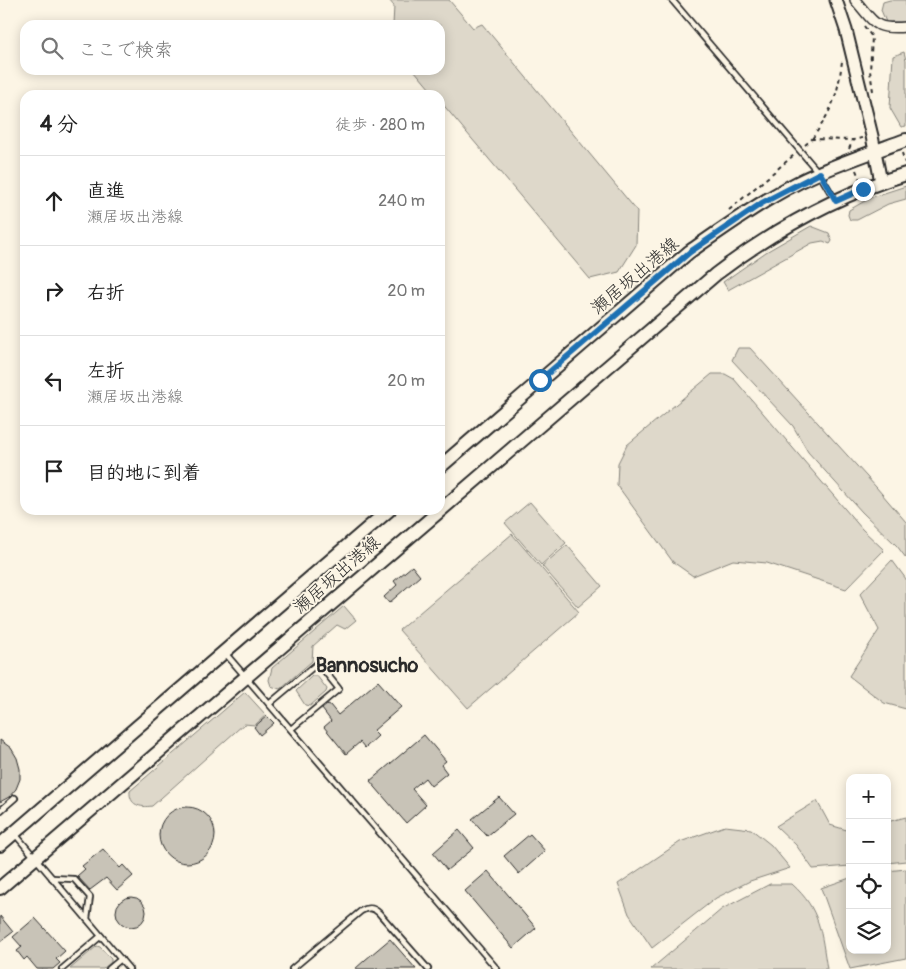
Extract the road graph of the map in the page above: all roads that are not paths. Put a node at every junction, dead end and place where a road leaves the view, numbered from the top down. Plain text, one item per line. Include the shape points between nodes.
1 (672, 0) edge
2 (836, 0) edge
3 (855, 0) edge
4 (906, 27) edge
5 (903, 144) edge
6 (875, 150) junction
7 (820, 173) junction
8 (906, 174) edge
9 (881, 182) junction
10 (836, 201) junction
11 (445, 462) edge
12 (445, 506) edge
13 (383, 515) edge
14 (435, 515) edge
15 (224, 652) junction
16 (246, 677) junction
17 (269, 704) junction
18 (291, 729) junction
19 (15, 798) dead end
20 (0, 811) edge
21 (14, 833) junction
22 (0, 845) edge
23 (35, 858) junction
24 (52, 878) junction
25 (0, 888) edge
26 (87, 920) junction
27 (101, 936) junction
28 (121, 959) junction
29 (63, 969) edge
30 (109, 969) edge
31 (129, 969) edge
32 (292, 969) edge
33 (428, 969) edge
34 (497, 969) edge

1 - 7 lane
2 - 6 street
3 - 4 street via 882,27
5 - 6 main road, 瀬居坂出港線
6 - 7 main road, 瀬居坂出港線
6 - 9 street
7 - 10 lane
7 - 11 main road, 瀬居坂出港線 via 762,203 690,252
8 - 9 main road, 瀬居坂出港線
9 - 10 main road, 瀬居坂出港線
10 - 12 main road, 瀬居坂出港線 via 796,220 716,274
13 - 15 main road, 瀬居坂出港線
14 - 16 main road, 瀬居坂出港線
15 - 16 lane
15 - 21 main road, 瀬居坂出港線
16 - 17 lane
16 - 23 main road, 瀬居坂出港線
17 - 18 lane
17 - 18 lane via 318,663 339,689
18 - 34 lane
19 - 20 lane
21 - 22 main road, 瀬居坂出港線
21 - 23 lane
23 - 24 lane
23 - 25 main road, 瀬居坂出港線
24 - 26 lane
24 - 26 lane via 74,879 90,897
26 - 27 lane
27 - 28 lane
27 - 29 lane
28 - 30 lane
28 - 31 lane
32 - 33 lane via 366,908 379,913

